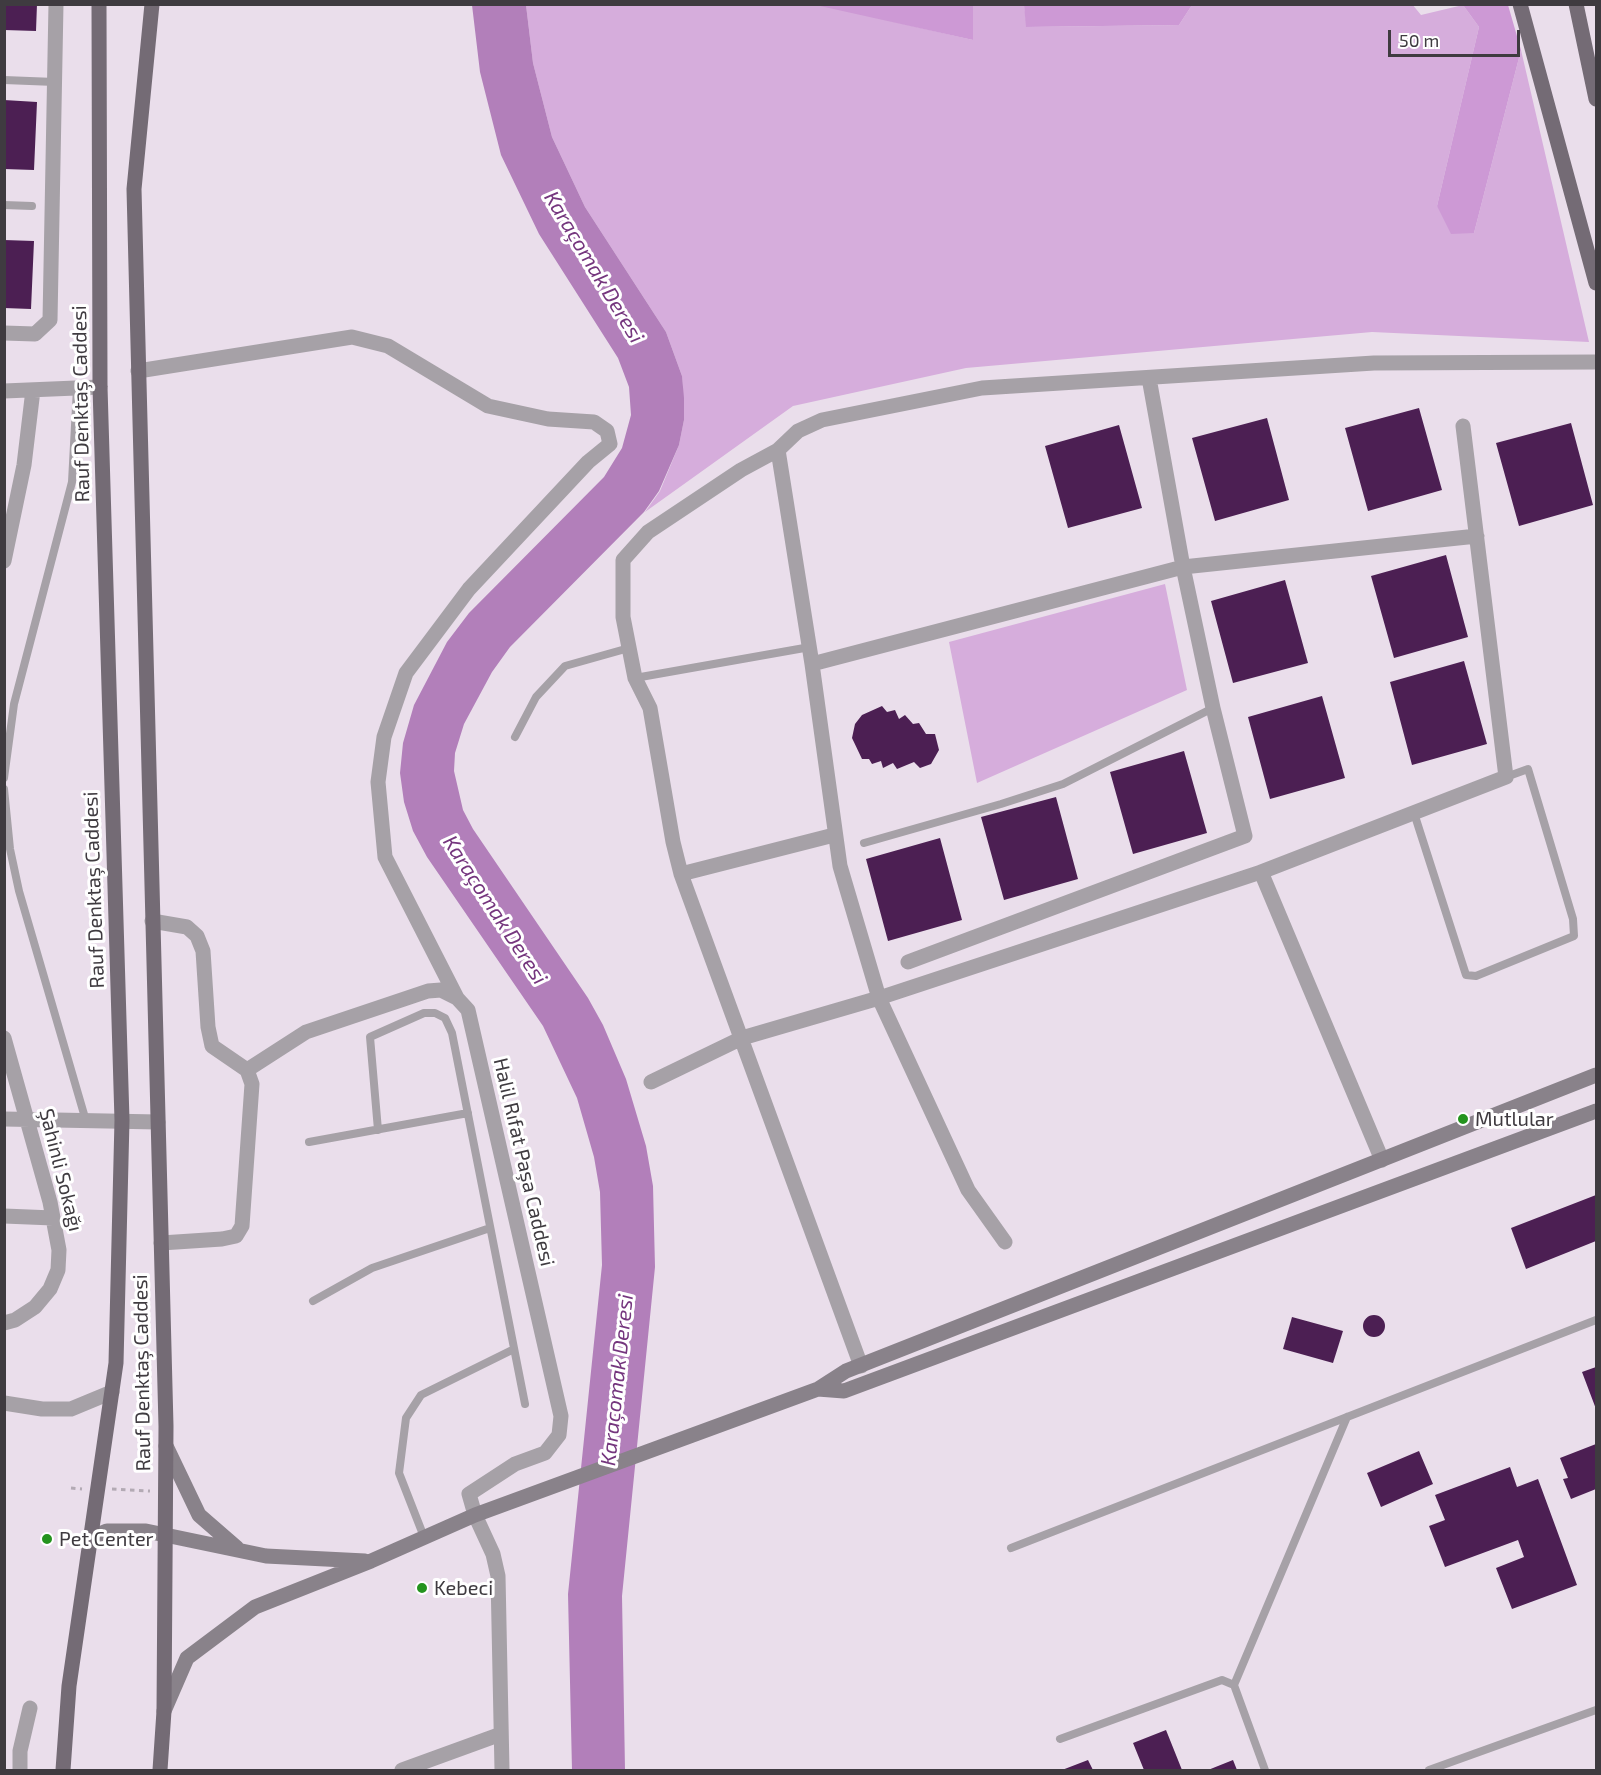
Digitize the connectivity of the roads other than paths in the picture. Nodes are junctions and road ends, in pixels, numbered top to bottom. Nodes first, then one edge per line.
1 (56, 4) edge
2 (99, 4) edge
3 (152, 4) edge
4 (1520, 4) edge
5 (1576, 4) edge
6 (4, 80) edge
7 (55, 82) junction
8 (1596, 99) edge
9 (4, 206) edge
10 (32, 207) dead end
11 (1596, 283) edge
12 (4, 333) edge
13 (1596, 362) edge
14 (138, 371) junction
15 (1149, 378) junction
16 (100, 387) junction
17 (77, 388) junction
18 (33, 390) junction
19 (4, 391) edge
20 (1463, 426) dead end
21 (778, 450) junction
22 (1477, 536) junction
23 (4, 561) edge
24 (1183, 567) junction
25 (810, 647) junction
26 (629, 648) junction
27 (812, 664) junction
28 (635, 678) junction
29 (1213, 708) junction
30 (515, 737) dead end
31 (1506, 777) junction
32 (4, 778) edge
33 (4, 789) edge
34 (1414, 813) junction
35 (834, 835) junction
36 (864, 843) dead end
37 (1261, 872) junction
38 (681, 874) junction
39 (153, 921) junction
40 (908, 962) dead end
41 (457, 998) junction
42 (879, 998) junction
43 (4, 1038) edge
44 (742, 1038) junction
45 (247, 1070) junction
46 (1596, 1075) edge
47 (651, 1082) dead end
48 (1596, 1111) edge
49 (468, 1113) junction
50 (4, 1119) edge
51 (28, 1120) junction
52 (122, 1120) junction
53 (86, 1121) junction
54 (158, 1122) junction
55 (378, 1130) junction
56 (309, 1142) dead end
57 (1382, 1160) junction
58 (4, 1216) edge
59 (53, 1218) junction
60 (490, 1227) junction
61 (1005, 1242) dead end
62 (161, 1243) junction
63 (313, 1301) dead end
64 (1596, 1320) edge
65 (4, 1323) edge
66 (514, 1349) junction
67 (861, 1366) junction
68 (818, 1389) junction
69 (112, 1392) junction
70 (5, 1404) edge
71 (525, 1404) dead end
72 (1347, 1418) junction
73 (166, 1446) junction
74 (475, 1515) junction
75 (165, 1534) junction
76 (424, 1537) junction
77 (88, 1539) junction
78 (1011, 1548) dead end
79 (239, 1550) junction
80 (371, 1562) junction
81 (1234, 1685) junction
82 (30, 1708) dead end
83 (1596, 1710) edge
84 (164, 1711) junction
85 (501, 1734) junction
86 (1060, 1739) dead end
87 (12, 1751) edge
88 (20, 1770) edge
89 (63, 1770) edge
90 (160, 1770) edge
91 (402, 1770) edge
92 (502, 1770) edge
93 (1265, 1770) edge
94 (1429, 1770) edge

1 - 7 street, Rauf Denktaş Caddesi
2 - 16 main road, Rauf Denktaş Caddesi
3 - 14 main road, Rauf Denktaş Caddesi
4 - 11 main road
5 - 8 main road
6 - 7 lane
7 - 12 street, Rauf Denktaş Caddesi
9 - 10 lane
13 - 15 street
14 - 39 main road, Rauf Denktaş Caddesi
14 - 41 street
15 - 21 street
15 - 24 street
16 - 17 street
16 - 52 main road, Rauf Denktaş Caddesi
17 - 18 street
17 - 32 lane
18 - 19 street
18 - 23 street
20 - 22 street
21 - 25 street
21 - 26 street
22 - 24 street
22 - 31 street
24 - 27 street
24 - 29 street
25 - 27 street
25 - 28 lane
26 - 28 street
26 - 30 lane
27 - 35 street
28 - 38 street
29 - 36 lane
29 - 40 street
31 - 34 street
31 - 34 lane
33 - 53 lane
34 - 37 street
35 - 38 street
35 - 42 street
37 - 42 street
37 - 57 street
38 - 44 street
39 - 45 street
39 - 54 main road, Rauf Denktaş Caddesi
41 - 45 street
41 - 74 street, Halil Rıfat Paşa Caddesi
42 - 44 street
42 - 61 street
43 - 51 street, Şahinli Sokağı
44 - 47 street
44 - 67 street
45 - 62 street
46 - 57 main road
48 - 68 main road
49 - 55 lane
49 - 55 lane
49 - 60 lane
50 - 51 street
51 - 53 street
51 - 59 street, Şahinli Sokağı
52 - 53 street
52 - 54 street
52 - 69 main road, Rauf Denktaş Caddesi
54 - 62 main road, Rauf Denktaş Caddesi
55 - 56 lane
57 - 67 main road
58 - 59 street
59 - 65 street, Şahinli Sokağı
60 - 63 lane
60 - 66 lane
62 - 73 main road, Rauf Denktaş Caddesi
64 - 72 lane
66 - 71 lane
66 - 76 lane
67 - 68 main road
68 - 74 main road
69 - 70 street
69 - 77 main road, Rauf Denktaş Caddesi
72 - 78 lane
72 - 81 lane
73 - 75 main road, Rauf Denktaş Caddesi
73 - 79 main road
74 - 76 main road
74 - 85 street
75 - 77 main road
75 - 79 main road
75 - 84 main road, Rauf Denktaş Caddesi
76 - 80 main road
77 - 89 main road, Rauf Denktaş Caddesi
79 - 80 main road
80 - 84 main road
81 - 86 lane
81 - 93 lane
82 - 87 street
83 - 94 lane
84 - 90 main road, Rauf Denktaş Caddesi
85 - 91 street
85 - 92 street
87 - 88 street

